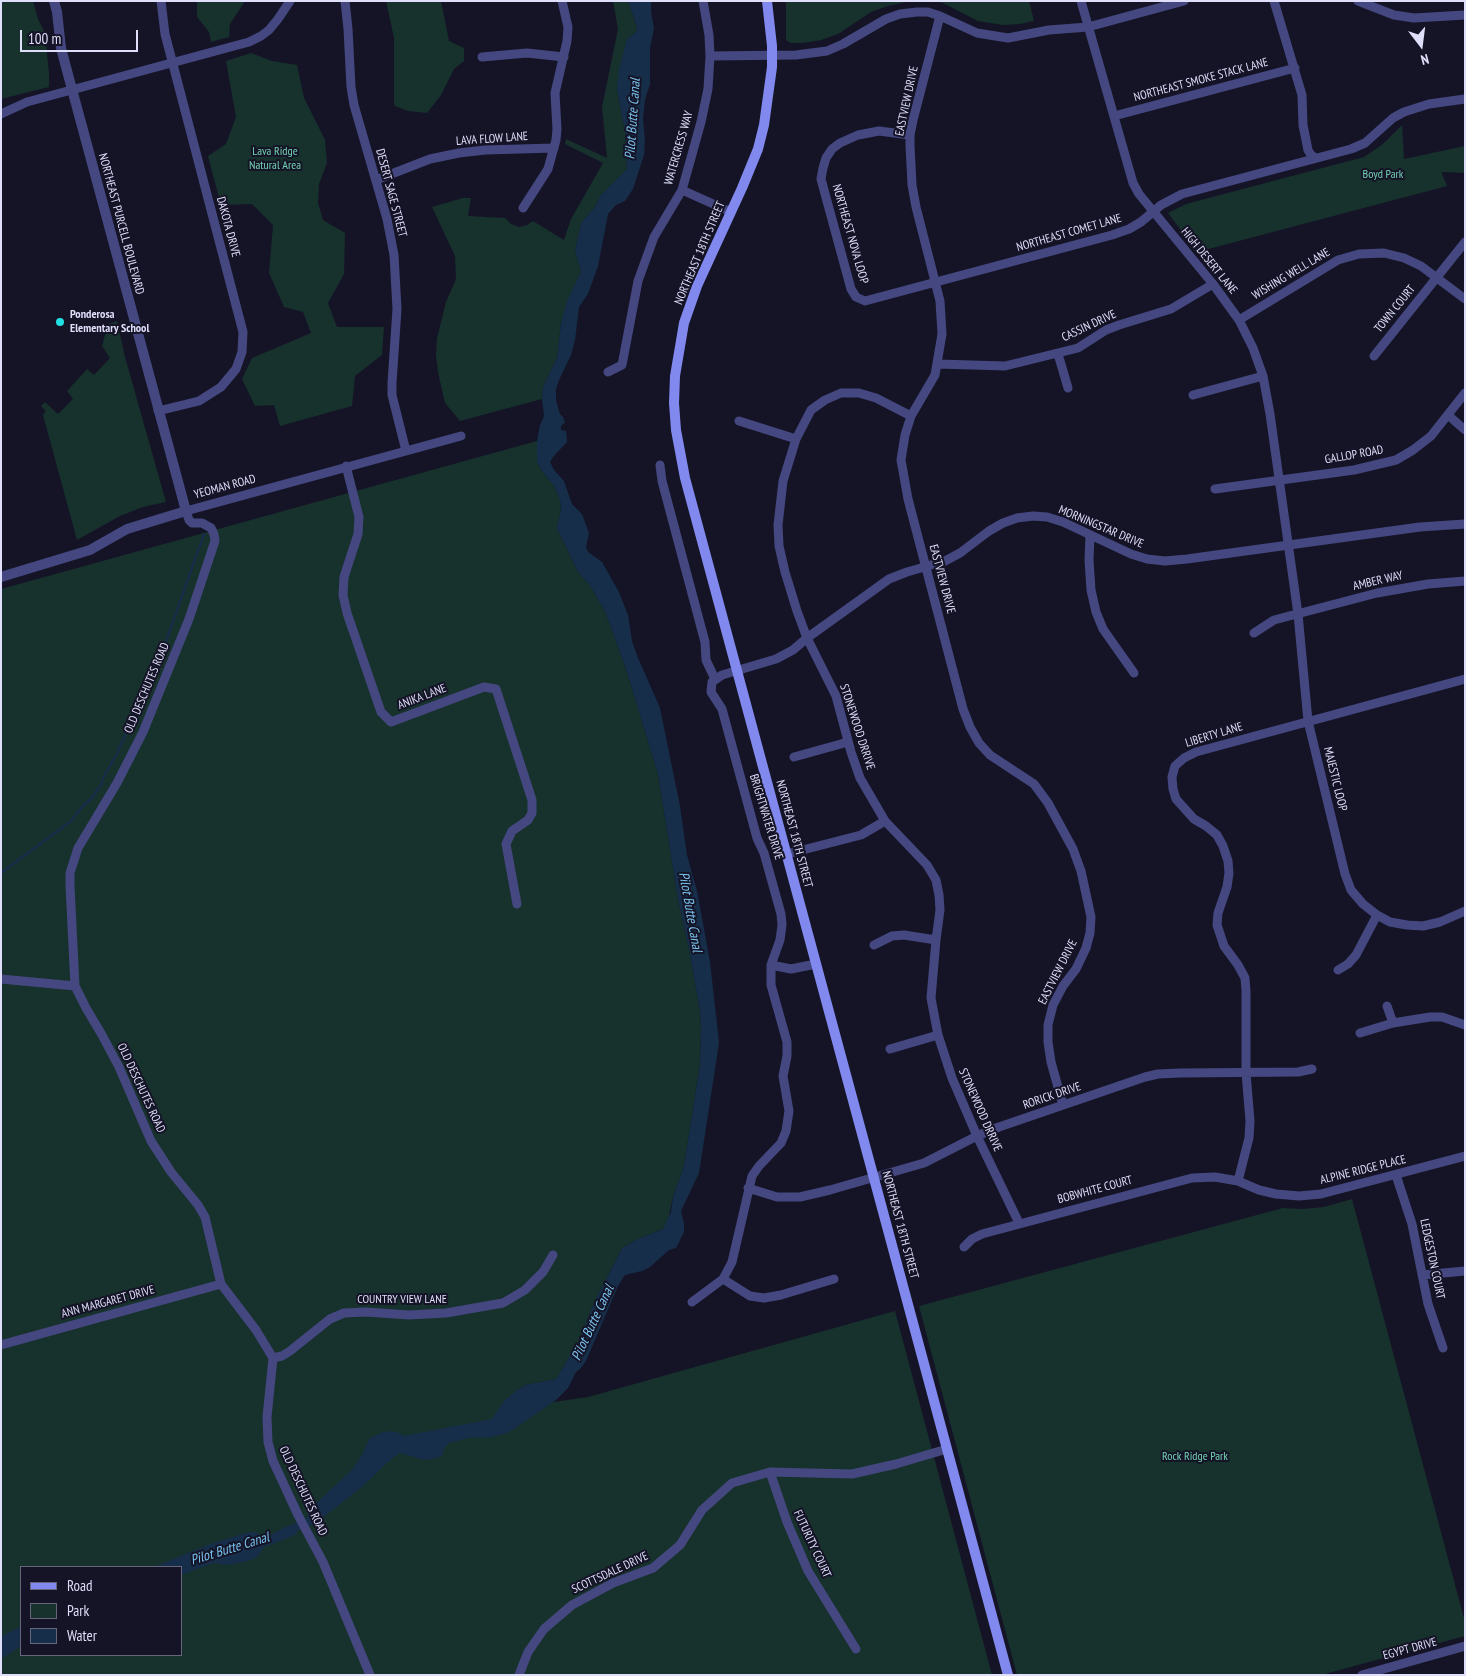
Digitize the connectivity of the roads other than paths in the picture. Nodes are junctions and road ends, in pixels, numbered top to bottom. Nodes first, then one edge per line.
1 (54, 1) edge
2 (161, 1) edge
3 (290, 1) edge
4 (345, 1) edge
5 (562, 1) edge
6 (703, 1) edge
7 (767, 1) edge
8 (1081, 1) edge
9 (1184, 1) edge
10 (1274, 1) edge
11 (1358, 1) edge
12 (1465, 15) edge
13 (940, 16) junction
14 (1088, 27) junction
15 (564, 56) junction
16 (710, 56) junction
17 (772, 56) junction
18 (482, 57) dead end
19 (172, 64) junction
20 (1295, 68) junction
21 (72, 90) junction
22 (1465, 99) edge
23 (1, 114) edge
24 (1114, 116) junction
25 (910, 135) junction
26 (554, 148) junction
27 (1316, 158) junction
28 (376, 180) junction
29 (682, 190) junction
30 (523, 208) dead end
31 (1153, 211) junction
32 (731, 212) junction
33 (1465, 242) edge
34 (1436, 278) junction
35 (936, 282) junction
36 (1213, 284) junction
37 (1465, 299) edge
38 (1239, 320) junction
39 (1058, 354) junction
40 (1374, 356) dead end
41 (938, 364) junction
42 (608, 372) dead end
43 (1263, 376) junction
44 (1068, 388) dead end
45 (1465, 393) edge
46 (1194, 395) dead end
47 (158, 411) junction
48 (911, 416) junction
49 (1448, 416) junction
50 (739, 421) dead end
51 (1465, 430) edge
52 (461, 436) dead end
53 (796, 439) junction
54 (406, 451) junction
55 (660, 465) dead end
56 (346, 466) junction
57 (1279, 480) junction
58 (1215, 488) dead end
59 (186, 511) junction
60 (1465, 524) edge
61 (1090, 535) junction
62 (1288, 545) junction
63 (926, 566) junction
64 (1, 576) edge
65 (1465, 581) edge
66 (1298, 614) junction
67 (1254, 633) dead end
68 (807, 638) junction
69 (738, 671) junction
70 (1134, 673) dead end
71 (715, 679) junction
72 (1465, 679) edge
73 (1308, 721) junction
74 (848, 742) junction
75 (794, 757) dead end
76 (886, 821) junction
77 (787, 854) junction
78 (517, 904) dead end
79 (1465, 911) edge
80 (1377, 915) junction
81 (936, 940) junction
82 (874, 945) dead end
83 (816, 964) junction
84 (771, 965) junction
85 (1338, 970) dead end
86 (1, 979) edge
87 (75, 986) junction
88 (1387, 1006) dead end
89 (1393, 1023) junction
90 (1465, 1025) edge
91 (1360, 1033) dead end
92 (938, 1035) junction
93 (890, 1049) dead end
94 (1312, 1069) dead end
95 (1246, 1073) junction
96 (1063, 1105) junction
97 (977, 1136) junction
98 (1465, 1156) edge
99 (1396, 1176) junction
100 (874, 1178) junction
101 (1238, 1181) junction
102 (748, 1188) junction
103 (1019, 1223) junction
104 (964, 1247) dead end
105 (553, 1255) dead end
106 (1465, 1271) edge
107 (1422, 1275) junction
108 (723, 1279) junction
109 (834, 1279) dead end
110 (221, 1284) junction
111 (692, 1302) dead end
112 (1, 1345) edge
113 (1443, 1348) dead end
114 (273, 1358) junction
115 (947, 1449) junction
116 (770, 1472) junction
117 (1465, 1646) edge
118 (856, 1649) dead end
119 (370, 1675) edge
120 (519, 1675) edge
121 (1008, 1675) edge
122 (1362, 1675) edge

1 - 21 street, NORTHEAST PURCELL BOULEVARD
2 - 19 street, DAKOTA DRIVE
3 - 19 street
4 - 28 street, DESERT SAGE STREET
5 - 15 street
6 - 16 street, WATERCRESS WAY
7 - 17 main road, NORTHEAST 18TH STREET
8 - 14 street, HIGH DESERT LANE
9 - 14 street
10 - 20 street
11 - 12 street
13 - 14 street
13 - 17 street
13 - 25 street, EASTVIEW DRIVE
14 - 24 street, HIGH DESERT LANE
15 - 18 street
15 - 26 street
16 - 17 street
16 - 29 street, WATERCRESS WAY
17 - 32 main road, NORTHEAST 18TH STREET
19 - 21 street
19 - 47 street, DAKOTA DRIVE
20 - 24 street, NORTHEAST SMOKE STACK LANE
20 - 27 street
21 - 23 street
21 - 47 street, NORTHEAST PURCELL BOULEVARD
22 - 27 street, NORTHEAST COMET LANE
24 - 31 street, HIGH DESERT LANE
25 - 35 street, EASTVIEW DRIVE
25 - 35 street, NORTHEAST NOVA LOOP
26 - 28 street, LAVA FLOW LANE
26 - 30 street
27 - 31 street, NORTHEAST COMET LANE
28 - 54 street, DESERT SAGE STREET
29 - 32 street
29 - 42 street, WATERCRESS WAY
31 - 35 street, NORTHEAST COMET LANE
31 - 36 street, HIGH DESERT LANE
32 - 69 main road, NORTHEAST 18TH STREET
33 - 34 street, TOWN COURT
34 - 37 street, WISHING WELL LANE
34 - 38 street, WISHING WELL LANE
34 - 40 street, TOWN COURT
35 - 41 street, EASTVIEW DRIVE
36 - 38 street, HIGH DESERT LANE
36 - 39 street, CASSIN DRIVE
38 - 43 street, HIGH DESERT LANE
39 - 41 street, CASSIN DRIVE
39 - 44 street
41 - 48 street, EASTVIEW DRIVE
43 - 46 street
43 - 57 street, HIGH DESERT LANE
45 - 49 street, GALLOP ROAD
47 - 59 street, NORTHEAST PURCELL BOULEVARD
48 - 53 street, STONEWOOD DRRIVE
48 - 63 street, EASTVIEW DRIVE
49 - 51 street
49 - 57 street, GALLOP ROAD
50 - 53 street
52 - 54 street, YEOMAN ROAD
53 - 68 street, STONEWOOD DRRIVE
54 - 56 street, YEOMAN ROAD
55 - 71 street, BRIGHTWATER DRIVE
56 - 59 street, YEOMAN ROAD
56 - 78 street, ANIKA LANE
57 - 58 street, GALLOP ROAD
57 - 62 street, HIGH DESERT LANE
59 - 64 street, YEOMAN ROAD
59 - 87 street, OLD DESCHUTES ROAD
60 - 62 street, MORNINGSTAR DRIVE
61 - 62 street, MORNINGSTAR DRIVE
61 - 63 street, MORNINGSTAR DRIVE
61 - 70 street
62 - 66 street, MAJESTIC LOOP
63 - 68 street, MORNINGSTAR DRIVE
63 - 96 street, EASTVIEW DRIVE
65 - 66 street, AMBER WAY
66 - 67 street, AMBER WAY
66 - 73 street, MAJESTIC LOOP
68 - 69 street, MORNINGSTAR DRIVE
68 - 74 street, STONEWOOD DRRIVE
69 - 71 street
69 - 77 main road, NORTHEAST 18TH STREET
71 - 84 street, BRIGHTWATER DRIVE
72 - 73 street, LIBERTY LANE
73 - 80 street, MAJESTIC LOOP
73 - 95 street, LIBERTY LANE
74 - 75 street
74 - 76 street, STONEWOOD DRRIVE
76 - 77 street
76 - 81 street, STONEWOOD DRRIVE
77 - 83 main road, NORTHEAST 18TH STREET
79 - 80 street, MAJESTIC LOOP
80 - 85 street
81 - 82 street
81 - 92 street, STONEWOOD DRRIVE
83 - 84 street
83 - 100 main road, NORTHEAST 18TH STREET
84 - 102 street, BRIGHTWATER DRIVE
86 - 87 street
87 - 110 street, OLD DESCHUTES ROAD
88 - 89 street
89 - 90 street
89 - 91 street
92 - 93 street
92 - 97 street, STONEWOOD DRRIVE
94 - 95 street, RORICK DRIVE
95 - 96 street, RORICK DRIVE
95 - 101 street, LIBERTY LANE
96 - 97 street, RORICK DRIVE
97 - 100 street, RORICK DRIVE
97 - 103 street, STONEWOOD DRRIVE
98 - 99 street, ALPINE RIDGE PLACE
99 - 101 street, ALPINE RIDGE PLACE
99 - 107 street, LEDGESTON COURT
100 - 102 street, RORICK DRIVE
100 - 115 main road, NORTHEAST 18TH STREET
101 - 103 street, BOBWHITE COURT
102 - 108 street, BRIGHTWATER DRIVE
103 - 104 street, BOBWHITE COURT
105 - 114 street, COUNTRY VIEW LANE
106 - 107 street
107 - 113 street, LEDGESTON COURT
108 - 109 street
108 - 111 street, BRIGHTWATER DRIVE
110 - 112 street, ANN MARGARET DRIVE
110 - 114 street, OLD DESCHUTES ROAD
114 - 119 street, OLD DESCHUTES ROAD
115 - 116 street, SCOTTSDALE DRIVE
115 - 121 main road, NORTHEAST 18TH STREET
116 - 118 street, FUTURITY COURT
116 - 120 street, SCOTTSDALE DRIVE
117 - 122 street, EGYPT DRIVE

